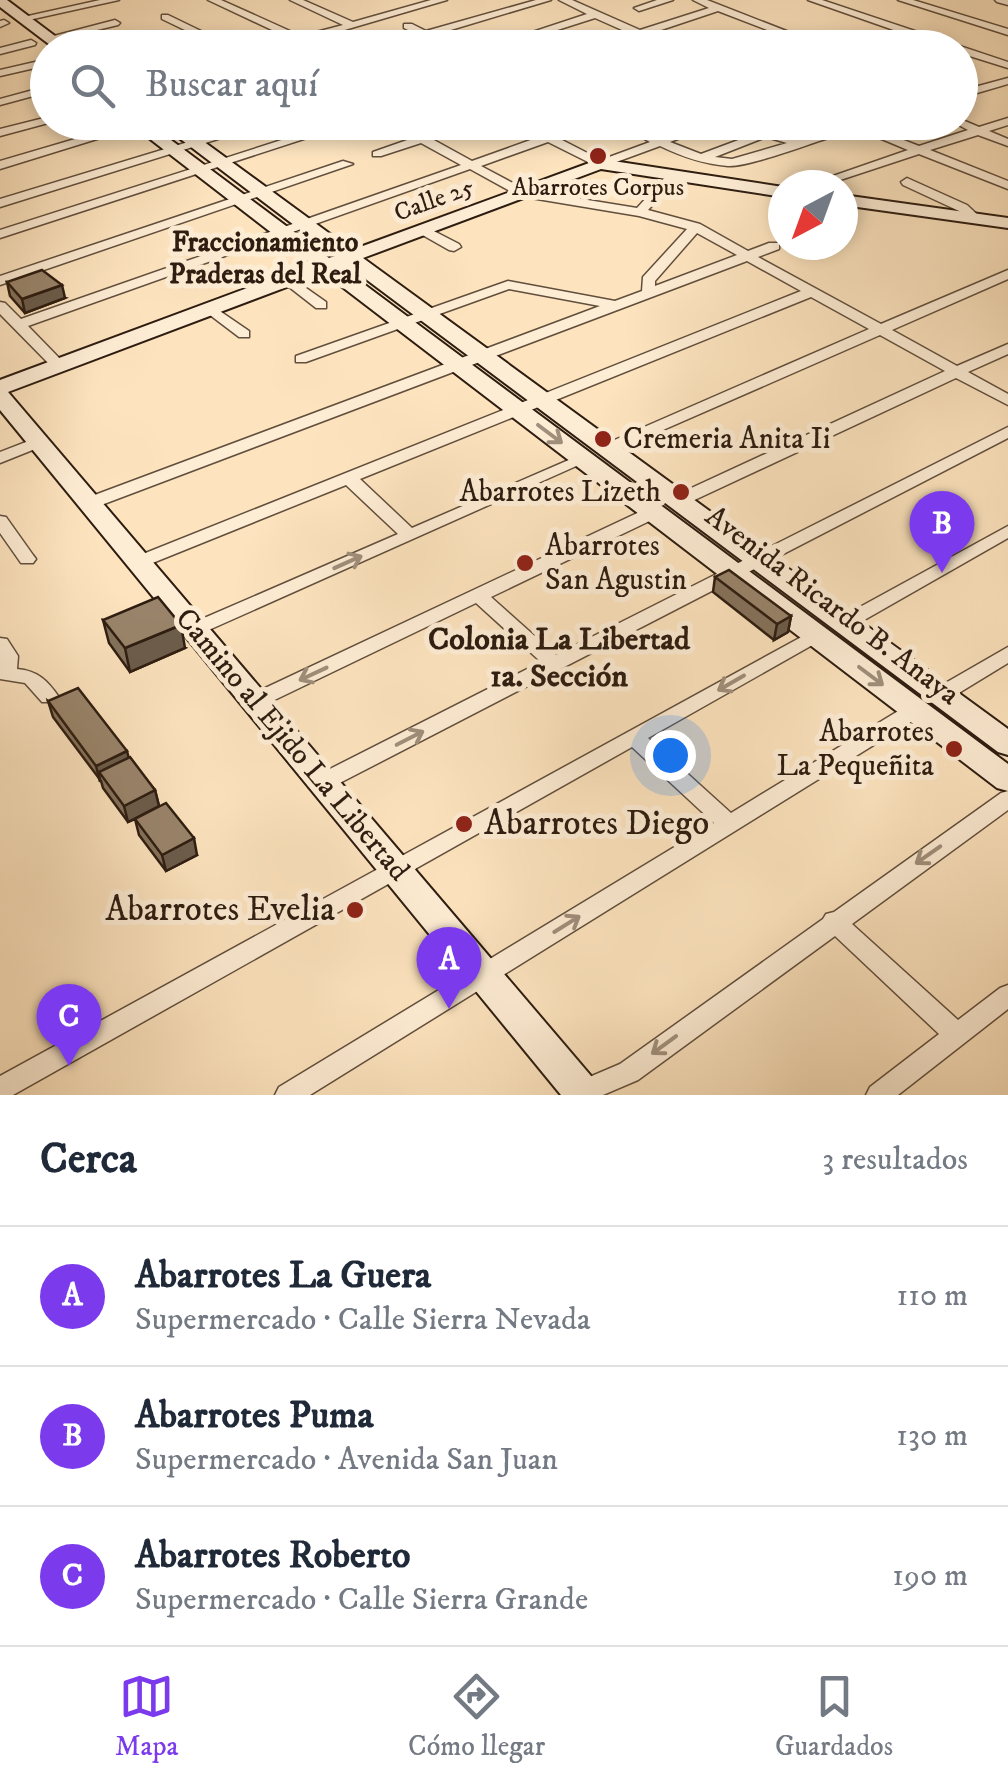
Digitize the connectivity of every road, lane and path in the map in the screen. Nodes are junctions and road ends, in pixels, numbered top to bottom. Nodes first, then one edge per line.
1 (0, 0) edge
2 (114, 0) edge
3 (213, 0) edge
4 (295, 0) edge
5 (442, 0) edge
6 (546, 0) edge
7 (564, 0) edge
8 (668, 0) edge
9 (698, 0) edge
10 (814, 0) edge
11 (903, 0) edge
12 (1000, 0) edge
13 (1008, 2) edge
14 (639, 8) dead end
15 (718, 8) junction
16 (598, 14) junction
17 (24, 18) junction
18 (165, 18) dead end
19 (116, 22) dead end
20 (2, 23) edge
21 (352, 25) junction
22 (408, 26) dead end
23 (40, 30) edge
24 (94, 30) edge
25 (191, 30) edge
26 (280, 30) edge
27 (333, 30) edge
28 (416, 30) edge
29 (438, 30) edge
30 (547, 30) edge
31 (631, 30) edge
32 (651, 30) edge
33 (777, 30) edge
34 (906, 30) edge
35 (1008, 32) edge
36 (30, 42) edge
37 (30, 43) edge
38 (994, 49) dead end
39 (0, 51) edge
40 (980, 54) joint
41 (30, 64) edge
42 (1008, 65) edge
43 (0, 73) edge
44 (1008, 81) edge
45 (978, 90) edge
46 (30, 94) edge
47 (0, 102) edge
48 (1008, 121) edge
49 (30, 125) edge
50 (978, 130) joint
51 (0, 133) edge
52 (84, 140) edge
53 (162, 140) edge
54 (190, 140) edge
55 (208, 140) edge
56 (296, 140) edge
57 (418, 140) edge
58 (423, 140) edge
59 (542, 140) edge
60 (552, 140) edge
61 (657, 140) edge
62 (666, 140) edge
63 (747, 140) edge
64 (788, 140) edge
65 (812, 140) edge
66 (894, 140) edge
67 (949, 140) edge
68 (661, 142) junction
69 (1008, 143) edge
70 (195, 144) junction
71 (801, 144) junction
72 (174, 150) junction
73 (920, 150) junction
74 (377, 154) dead end
75 (699, 159) junction
76 (222, 164) junction
77 (347, 164) dead end
78 (600, 164) junction
79 (0, 165) edge
80 (470, 165) junction
81 (200, 170) junction
82 (858, 170) edge
83 (672, 177) junction
84 (907, 182) dead end
85 (1008, 185) edge
86 (768, 190) edge
87 (260, 192) junction
88 (523, 193) junction
89 (934, 194) junction
90 (238, 199) junction
91 (858, 202) edge
92 (0, 203) edge
93 (900, 208) junction
94 (640, 212) junction
95 (975, 218) junction
96 (304, 224) junction
97 (1008, 224) edge
98 (696, 227) junction
99 (424, 230) junction
100 (282, 232) junction
101 (0, 234) edge
102 (454, 248) dead end
103 (768, 248) edge
104 (750, 255) junction
105 (350, 258) junction
106 (327, 266) junction
107 (1008, 274) edge
108 (289, 280) junction
109 (0, 281) edge
110 (813, 291) junction
111 (649, 292) junction
112 (321, 304) dead end
113 (616, 305) junction
114 (0, 306) edge
115 (211, 309) junction
116 (424, 312) junction
117 (400, 321) junction
118 (18, 325) junction
119 (882, 329) junction
120 (244, 334) dead end
121 (1008, 348) edge
122 (483, 356) junction
123 (300, 360) dead end
124 (459, 365) junction
125 (59, 366) junction
126 (957, 372) junction
127 (0, 387) edge
128 (0, 396) edge
129 (544, 400) junction
130 (1008, 400) edge
131 (518, 410) junction
132 (1008, 432) edge
133 (38, 442) junction
134 (609, 448) junction
135 (0, 458) edge
136 (584, 459) junction
137 (349, 478) junction
138 (680, 500) junction
139 (90, 503) junction
140 (654, 512) junction
141 (0, 521) edge
142 (1008, 532) edge
143 (410, 535) junction
144 (27, 559) dead end
145 (760, 560) junction
146 (139, 562) junction
147 (734, 573) junction
148 (478, 595) junction
149 (846, 623) junction
150 (195, 629) junction
151 (816, 635) junction
152 (0, 644) edge
153 (1008, 654) edge
154 (555, 664) junction
155 (3, 678) edge
156 (942, 694) junction
157 (48, 697) edge
158 (255, 701) junction
159 (915, 710) junction
160 (636, 738) junction
161 (1008, 744) edge
162 (1008, 780) edge
163 (323, 782) junction
164 (1008, 800) edge
165 (728, 823) junction
166 (396, 869) junction
167 (834, 921) junction
168 (485, 976) junction
169 (1008, 995) edge
170 (955, 1033) junction
171 (0, 1089) edge
172 (589, 1094) edge
173 (288, 1095) edge
174 (879, 1095) edge

1 - 17 street
2 - 17 street
3 - 26 street
4 - 21 street
5 - 21 street
6 - 29 street
7 - 16 street
8 - 14 street
9 - 15 street
10 - 34 street
11 - 35 street
12 - 13 street
15 - 32 street
15 - 33 street
16 - 30 street
16 - 31 street
17 - 23 street
18 - 25 street
19 - 24 street
20 - 36 street
21 - 27 street
22 - 28 street
37 - 39 street
38 - 40 street
40 - 42 street
41 - 43 street
44 - 45 street
46 - 47 street
48 - 50 street
49 - 51 street
50 - 69 street
52 - 79 street
53 - 72 street, Avenida Ricardo B. Anaya
54 - 70 street, Avenida Ricardo B. Anaya
55 - 70 street
56 - 76 street
57 - 74 street
58 - 80 street
59 - 80 street
60 - 78 street
61 - 68 street
62 - 68 street, Calle 25
63 - 75 street
64 - 71 street
65 - 71 street
66 - 73 street
67 - 73 street
68 - 75 street
68 - 78 street, Calle 25
70 - 72 street
70 - 76 street, Avenida Ricardo B. Anaya
71 - 75 street
72 - 81 street, Avenida Ricardo B. Anaya
72 - 92 street
73 - 82 street
73 - 85 street
76 - 81 street
76 - 87 street, Avenida Ricardo B. Anaya
77 - 87 street
78 - 83 street
78 - 88 street, Calle 25
80 - 88 street
80 - 96 street
81 - 90 street, Avenida Ricardo B. Anaya
81 - 101 street
83 - 86 street
83 - 94 street
84 - 89 street
87 - 90 street
87 - 96 street, Avenida Ricardo B. Anaya
88 - 94 street
88 - 99 street, Calle 25
89 - 93 street
89 - 95 street
90 - 100 street, Avenida Ricardo B. Anaya
90 - 109 street
91 - 93 street
93 - 95 street
94 - 98 street
95 - 97 street
96 - 100 street
96 - 105 street, Avenida Ricardo B. Anaya
98 - 104 street
98 - 111 street
99 - 102 street
99 - 105 street, Calle 25
100 - 106 street, Avenida Ricardo B. Anaya
100 - 118 street
103 - 104 street
104 - 110 street
104 - 111 street
105 - 106 street, Calle 25
105 - 116 street, Avenida Ricardo B. Anaya
106 - 108 street, Calle 25
106 - 117 street, Avenida Ricardo B. Anaya
107 - 119 street
108 - 112 street
108 - 115 street, Calle 25
110 - 119 street
110 - 129 street
111 - 113 street
113 - 116 street
113 - 122 street
114 - 118 street
115 - 120 street
115 - 125 street, Calle 25
116 - 117 street
116 - 122 street, Avenida Ricardo B. Anaya
117 - 123 street
117 - 124 street, Avenida Ricardo B. Anaya
118 - 125 street
119 - 126 street
119 - 134 street
121 - 126 street
122 - 124 street
122 - 129 street, Avenida Ricardo B. Anaya
124 - 131 street, Avenida Ricardo B. Anaya
124 - 139 street
125 - 127 street, Calle 25
126 - 130 street
126 - 138 street
128 - 133 street, Camino al Ejido La Libertad
129 - 131 street
129 - 134 street, Avenida Ricardo B. Anaya
131 -> 136 street, Avenida Ricardo B. Anaya
131 - 137 street
132 - 145 street
133 - 135 street
133 - 139 street, Camino al Ejido La Libertad
134 - 138 street, Avenida Ricardo B. Anaya
136 - 140 street, Avenida Ricardo B. Anaya
136 - 143 street
137 - 143 street
137 - 146 street
138 - 145 street, Avenida Ricardo B. Anaya
139 - 146 street, Camino al Ejido La Libertad
140 - 147 street, Avenida Ricardo B. Anaya
140 - 148 street
141 - 144 street
142 - 149 street
150 -> 143 street
145 - 147 street
145 - 149 street, Avenida Ricardo B. Anaya
146 - 150 street, Camino al Ejido La Libertad
147 - 151 street, Avenida Ricardo B. Anaya
147 - 154 street
148 - 154 street
148 -> 158 street
149 - 156 street, Avenida Ricardo B. Anaya
150 - 158 street, Camino al Ejido La Libertad
151 -> 159 street, Avenida Ricardo B. Anaya
151 -> 160 street
152 - 155 street
153 - 156 street
163 -> 154 street
155 - 157 street
156 - 161 street, Avenida Ricardo B. Anaya
158 - 163 street, Camino al Ejido La Libertad
159 - 162 street, Avenida Ricardo B. Anaya
159 - 165 street
160 - 165 street
160 - 166 street
163 - 166 street, Camino al Ejido La Libertad
164 -> 167 street
168 -> 165 street
166 - 168 street, Camino al Ejido La Libertad
166 - 171 street
167 - 170 street
167 -> 172 street
168 - 172 street, Camino al Ejido La Libertad
168 - 173 street
169 - 170 street
170 - 174 street

